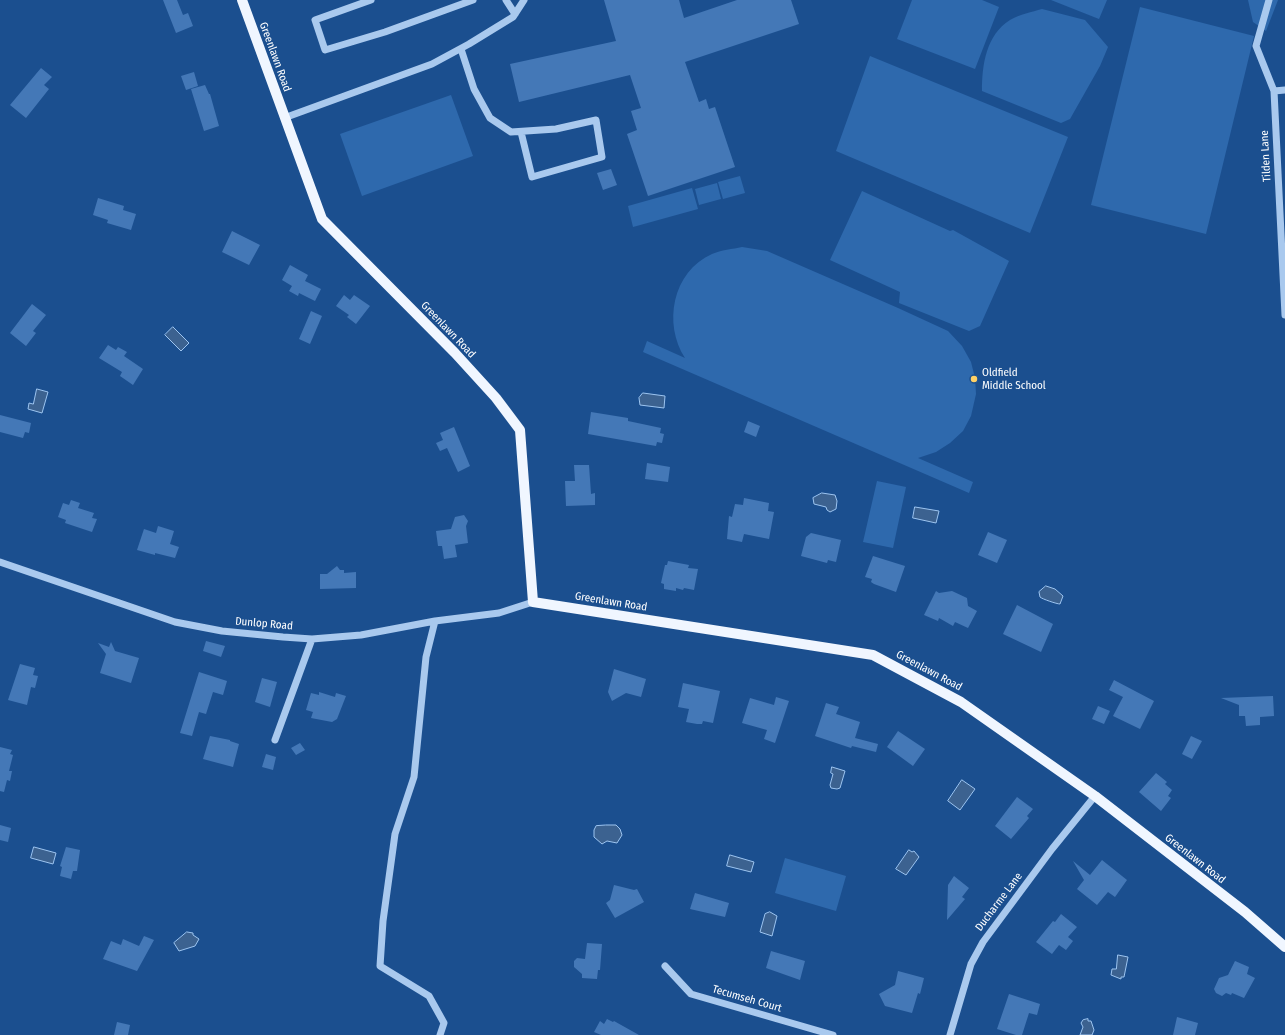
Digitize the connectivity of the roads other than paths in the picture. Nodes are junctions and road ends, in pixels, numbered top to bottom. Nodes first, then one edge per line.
1 (242, 0) edge
2 (371, 0) edge
3 (473, 0) edge
4 (506, 0) edge
5 (524, 0) edge
6 (1270, 0) edge
7 (515, 14) junction
8 (461, 48) junction
9 (1285, 90) edge
10 (1274, 91) junction
11 (284, 118) junction
12 (521, 132) junction
13 (1285, 315) edge
14 (1, 564) edge
15 (533, 602) junction
16 (435, 621) junction
17 (312, 639) junction
18 (275, 740) dead end
19 (1095, 796) junction
20 (1285, 947) edge
21 (665, 966) dead end
22 (440, 1035) edge
23 (833, 1035) edge
24 (950, 1035) edge

1 - 11 main road, Greenlawn Road
2 - 3 street
4 - 7 street
5 - 7 street
6 - 10 street, Tilden Lane
7 - 8 street
8 - 11 street
8 - 12 street
9 - 10 street
10 - 13 street, Tilden Lane
11 - 15 main road, Greenlawn Road
12 - 12 street
14 - 17 street, Dunlop Road
15 - 16 street, Dunlop Road
15 - 19 main road, Greenlawn Road
16 - 17 street, Dunlop Road
16 - 22 street
17 - 18 street
19 - 20 main road, Greenlawn Road
19 - 24 street, Ducharme Lane
21 - 23 street, Tecumseh Court

